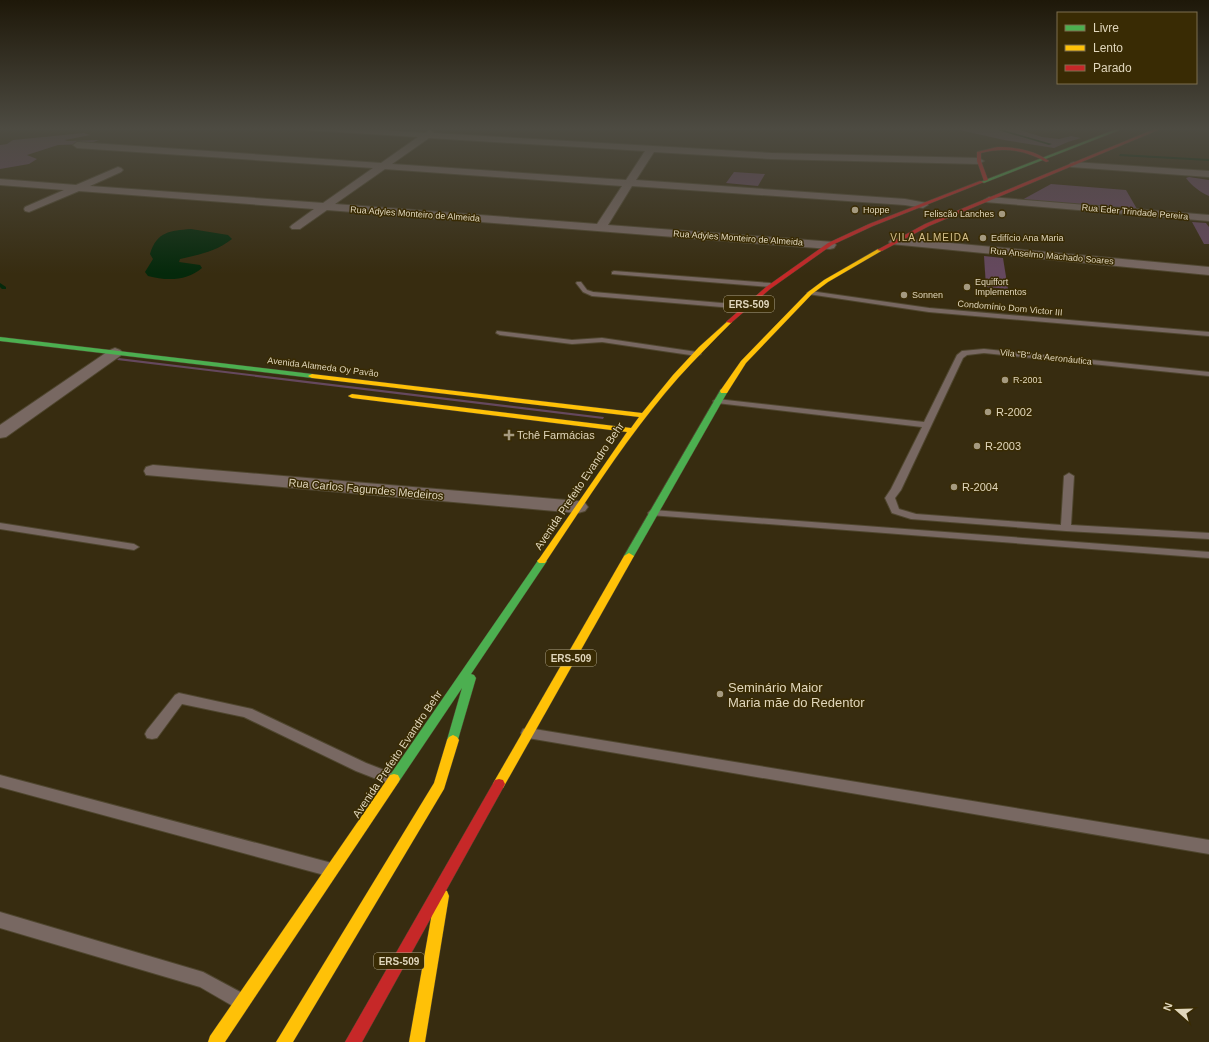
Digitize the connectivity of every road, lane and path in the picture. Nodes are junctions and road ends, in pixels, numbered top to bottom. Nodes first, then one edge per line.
1 (103, 177) edge
2 (368, 177) edge
3 (522, 177) edge
4 (634, 177) edge
5 (985, 177) edge
6 (995, 177) edge
7 (1013, 177) edge
8 (1046, 177) edge
9 (986, 180) junction
10 (0, 182) edge
11 (629, 184) junction
12 (77, 188) junction
13 (989, 200) junction
14 (923, 205) junction
15 (324, 207) junction
16 (29, 209) dead end
17 (1209, 218) edge
18 (926, 225) junction
19 (296, 227) dead end
20 (600, 228) junction
21 (895, 242) junction
22 (830, 245) junction
23 (1209, 271) edge
24 (614, 273) dead end
25 (579, 283) dead end
26 (770, 286) junction
27 (810, 292) junction
28 (745, 308) junction
29 (500, 333) dead end
30 (1209, 334) edge
31 (0, 339) edge
32 (697, 354) junction
33 (109, 361) junction
34 (81, 362) dead end
35 (1209, 374) edge
36 (342, 395) dead end
37 (717, 401) junction
38 (643, 414) junction
39 (926, 425) junction
40 (631, 430) junction
41 (0, 433) edge
42 (153, 471) dead end
43 (1069, 476) dead end
44 (578, 507) junction
45 (653, 513) junction
46 (0, 526) edge
47 (1066, 528) junction
48 (1209, 536) edge
49 (134, 547) dead end
50 (1209, 555) edge
51 (475, 661) junction
52 (528, 733) junction
53 (152, 734) dead end
54 (394, 780) junction
55 (0, 781) edge
56 (1209, 847) edge
57 (333, 870) junction
58 (445, 881) junction
59 (0, 920) edge
60 (243, 1002) junction
61 (216, 1042) edge
62 (284, 1042) edge
63 (353, 1042) edge
64 (417, 1042) edge

1 - 12 street
2 - 15 street
3 - 11 street
4 - 11 street
5 - 9 main road
6 - 9 main road, Avenida Prefeito Evandro Behr / ERS-509
7 - 18 main road, ERS-509
8 - 13 main road, ERS-509
9 - 14 main road, Avenida Prefeito Evandro Behr / ERS-509
10 - 12 street, Rua Adyles Monteiro de Almeida
11 - 14 street
11 - 20 street
12 - 15 street, Rua Adyles Monteiro de Almeida
12 - 16 street
13 - 17 street, Rua Eder Trindade Pereira
13 - 18 main road, ERS-509
14 - 22 main road, Avenida Prefeito Evandro Behr / ERS-509
15 - 19 street
15 - 20 street, Rua Adyles Monteiro de Almeida
18 - 21 main road, ERS-509
20 - 22 street, Rua Adyles Monteiro de Almeida
21 - 23 street, Rua Anselmo Machado Soares
21 - 27 main road, ERS-509
22 - 26 main road, Avenida Prefeito Evandro Behr / ERS-509
24 - 26 lane
25 - 28 lane
26 - 28 main road, Avenida Prefeito Evandro Behr / ERS-509
27 - 30 lane, Condomínio Dom Victor III
27 - 37 main road, ERS-509
28 - 32 main road, Avenida Prefeito Evandro Behr / ERS-509
29 - 32 lane
31 - 33 main road, Avenida Alameda Oy Pavão
32 - 38 main road, Avenida Prefeito Evandro Behr / ERS-509
33 - 34 main road, Avenida Alameda Oy Pavão
33 - 38 main road, Avenida Alameda Oy Pavão
33 - 41 street
35 - 39 lane, Vila "B" da Aeronáutica
36 - 40 main road
37 - 39 lane
37 - 45 main road, ERS-509
38 - 40 main road, Avenida Prefeito Evandro Behr / ERS-509
39 - 47 lane, Vila "B" da Aeronáutica
40 - 44 main road, Avenida Prefeito Evandro Behr / ERS-509
42 - 44 street, Rua Carlos Fagundes Medeiros
43 - 47 lane
44 - 51 main road, Avenida Prefeito Evandro Behr / ERS-509
45 - 50 lane
45 - 52 main road, ERS-509
46 - 49 lane
47 - 48 lane, Vila "B" da Aeronáutica
51 - 54 main road, Avenida Prefeito Evandro Behr / ERS-509
51 - 62 main road
52 - 56 lane
52 - 58 main road, ERS-509
53 - 54 lane
54 - 57 main road, Avenida Prefeito Evandro Behr / ERS-509
55 - 57 lane
57 - 60 main road, Avenida Prefeito Evandro Behr / ERS-509
58 - 63 main road, ERS-509
58 - 64 main road
59 - 60 lane
60 - 61 main road, Avenida Prefeito Evandro Behr / ERS-509

